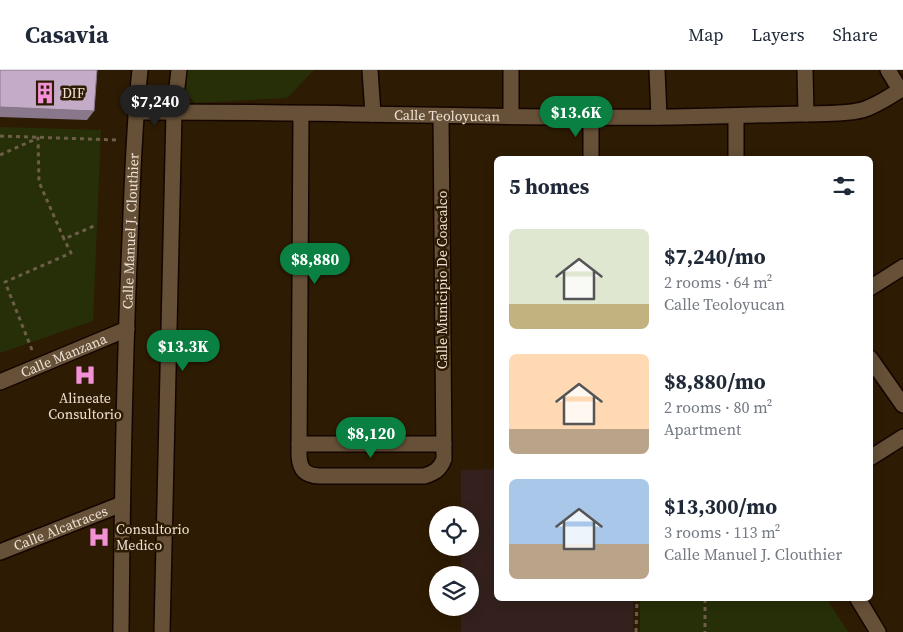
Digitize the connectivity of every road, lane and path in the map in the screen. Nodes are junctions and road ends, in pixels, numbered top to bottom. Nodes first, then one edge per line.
1 (140, 70) edge
2 (179, 70) edge
3 (370, 70) edge
4 (511, 70) edge
5 (657, 70) edge
6 (805, 70) edge
7 (888, 70) edge
8 (901, 89) edge
9 (135, 112) junction
10 (174, 112) junction
11 (301, 114) junction
12 (373, 114) junction
13 (806, 114) junction
14 (511, 115) junction
15 (441, 116) junction
16 (736, 116) junction
17 (659, 117) junction
18 (591, 118) junction
19 (0, 136) edge
20 (38, 138) junction
21 (134, 140) junction
22 (0, 155) edge
23 (591, 156) edge
24 (736, 156) edge
25 (94, 226) dead end
26 (64, 238) junction
27 (903, 267) edge
28 (873, 286) edge
29 (126, 330) junction
30 (873, 362) edge
31 (38, 366) junction
32 (0, 382) edge
33 (903, 405) edge
34 (903, 437) edge
35 (299, 444) junction
36 (444, 444) junction
37 (873, 456) edge
38 (122, 504) junction
39 (0, 552) edge
40 (637, 601) edge
41 (705, 601) edge
42 (859, 601) edge
43 (122, 632) edge
44 (162, 632) edge
45 (636, 632) edge
46 (705, 632) edge
47 (878, 632) edge

1 - 9 street, Calle Manuel J. Clouthier
2 - 10 street
3 - 12 street
4 - 14 street
5 - 17 street
6 - 13 street
7 - 8 street
8 - 13 street, Calle Teoloyucan
9 - 10 street, Calle Teoloyucan
9 - 21 street, Calle Manuel J. Clouthier
10 - 11 street, Calle Teoloyucan
10 - 44 street
11 - 12 street, Calle Teoloyucan
11 - 35 street, Calle Municipio De Coacalco
12 - 15 street, Calle Teoloyucan
13 - 16 street, Calle Teoloyucan
14 - 15 street, Calle Teoloyucan
14 - 18 street, Calle Teoloyucan
15 - 36 street, Calle Municipio De Coacalco
16 - 17 street, Calle Teoloyucan
16 - 24 street
17 - 18 street, Calle Teoloyucan
18 - 23 street
19 - 20 path
20 - 21 path
20 - 22 path
20 - 26 path
21 - 29 street, Calle Manuel J. Clouthier
25 - 26 path
26 - 31 path
27 - 28 street
29 - 31 street, Calle Manzana
29 - 38 street, Calle Manuel J. Clouthier
30 - 33 street
31 - 32 street, Calle Manzana
34 - 37 street
35 - 36 street
35 - 36 street, Calle Municipio De Coacalco
38 - 39 street, Calle Alcatraces
38 - 43 street, Calle Manuel J. Clouthier
40 - 45 path
41 - 46 path
42 - 47 street

